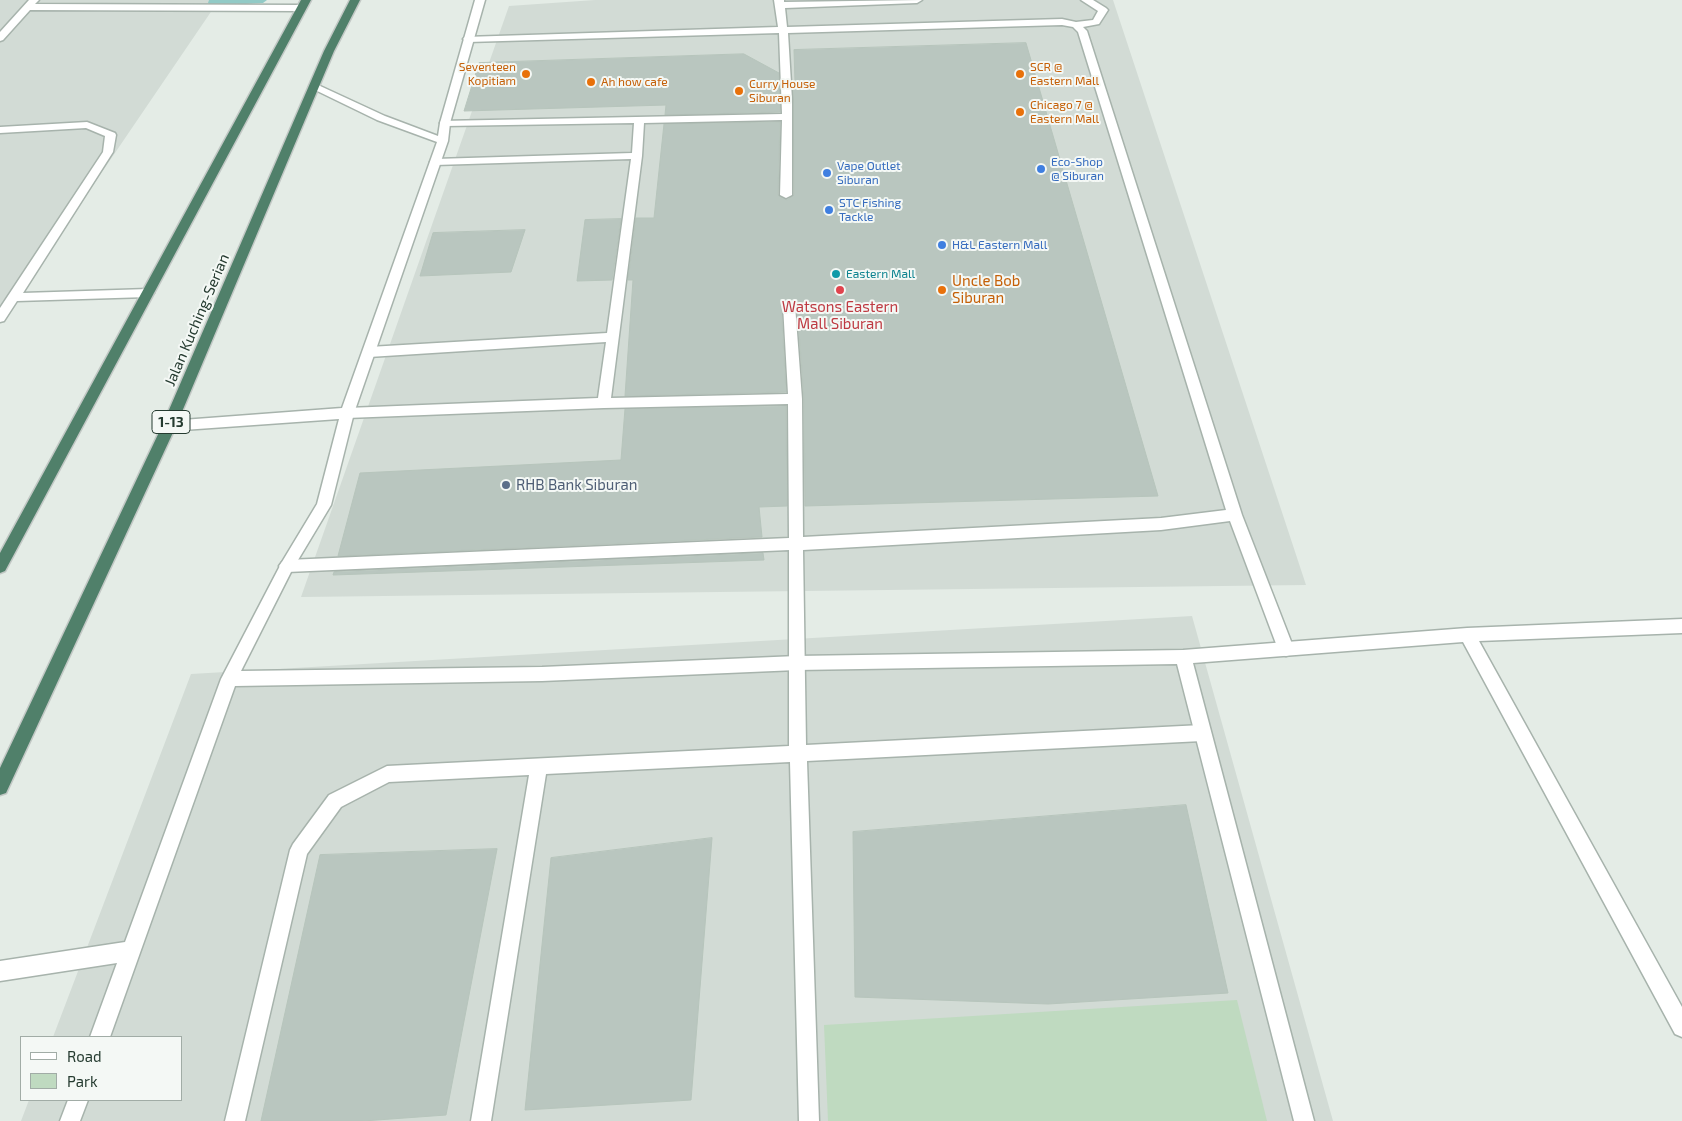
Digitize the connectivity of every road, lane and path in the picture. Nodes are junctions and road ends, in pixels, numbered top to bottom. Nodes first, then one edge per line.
1 (355, 0) edge
2 (480, 0) edge
3 (917, 0) edge
4 (1086, 0) edge
5 (780, 3) edge
6 (31, 4) edge
7 (304, 4) edge
8 (1076, 24) junction
9 (4, 30) edge
10 (784, 31) junction
11 (0, 38) edge
12 (468, 39) junction
13 (314, 87) junction
14 (787, 117) junction
15 (639, 120) junction
16 (445, 123) junction
17 (0, 130) edge
18 (443, 141) junction
19 (637, 156) junction
20 (435, 162) junction
21 (786, 196) dead end
22 (148, 293) junction
23 (14, 297) junction
24 (789, 305) dead end
25 (0, 318) edge
26 (613, 337) junction
27 (369, 352) junction
28 (796, 398) junction
29 (604, 403) junction
30 (347, 413) junction
31 (169, 426) junction
32 (1235, 515) junction
33 (796, 544) junction
34 (287, 566) junction
35 (0, 567) edge
36 (1682, 626) edge
37 (1467, 635) junction
38 (1286, 649) junction
39 (1183, 658) junction
40 (797, 663) junction
41 (229, 679) junction
42 (1202, 732) junction
43 (798, 753) junction
44 (539, 767) junction
45 (0, 786) edge
46 (131, 951) junction
47 (0, 971) edge
48 (1682, 1027) edge
49 (100, 1036) edge
50 (78, 1101) edge
51 (70, 1121) edge
52 (235, 1121) edge
53 (481, 1121) edge
54 (809, 1121) edge
55 (1304, 1121) edge

1 - 13 highway, Jalan Kuching-Serian / 1-13
2 - 12 street
3 - 5 street
4 - 8 street
5 - 10 street
6 - 7 street
6 - 9 street
7 - 22 highway
8 - 10 street
8 - 32 street
9 - 11 street
10 - 12 street
10 - 14 street
12 - 16 street
13 - 18 street
13 - 31 highway, Jalan Kuching-Serian / 1-13
14 - 15 street
14 - 21 street
15 - 16 street
15 - 19 street
16 - 18 street
17 - 23 street
18 - 20 street
19 - 20 street
19 - 26 street
20 - 27 street
22 - 23 street
22 - 35 highway
23 - 25 street
24 - 28 street
26 - 27 street
26 - 29 street
27 - 30 street
28 - 29 street
28 - 33 street
29 - 30 street
30 - 31 street
30 - 34 street
31 - 45 highway, Jalan Kuching-Serian / 1-13
32 - 33 street
32 - 38 street
33 - 34 street
33 - 40 street
34 - 41 street
36 - 37 street
37 - 38 street
37 - 48 street
38 - 39 street
39 - 40 street
39 - 42 street
40 - 41 street
40 - 43 street
41 - 46 street
42 - 43 street
42 - 55 street
43 - 44 street
43 - 54 street
44 - 52 street
44 - 53 street
46 - 47 street
46 - 49 street
50 - 51 street

